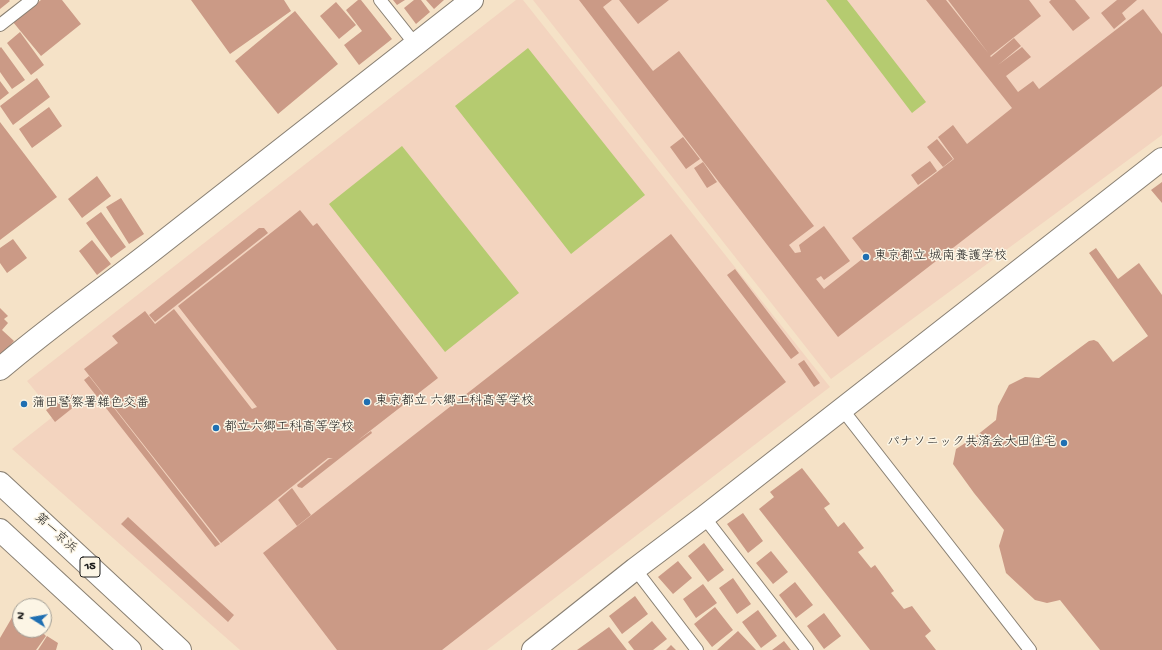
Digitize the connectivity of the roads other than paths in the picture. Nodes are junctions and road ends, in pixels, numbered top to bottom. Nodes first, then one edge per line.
1 (32, 0) edge
2 (380, 0) edge
3 (472, 0) edge
4 (0, 25) edge
5 (415, 44) junction
6 (1162, 159) edge
7 (0, 369) edge
8 (842, 409) junction
9 (0, 483) edge
10 (704, 517) junction
11 (0, 530) edge
12 (635, 568) junction
13 (130, 650) edge
14 (180, 650) edge
15 (533, 650) edge
16 (697, 650) edge
17 (807, 650) edge
18 (1030, 650) edge

1 - 4 lane
2 - 5 lane
3 - 5 main road
5 - 7 main road
6 - 8 main road
8 - 10 main road
8 - 18 lane
9 - 14 main road, 第一京浜 / 15
10 - 12 main road
10 - 17 lane
11 - 13 main road
12 - 15 main road
12 - 16 lane

